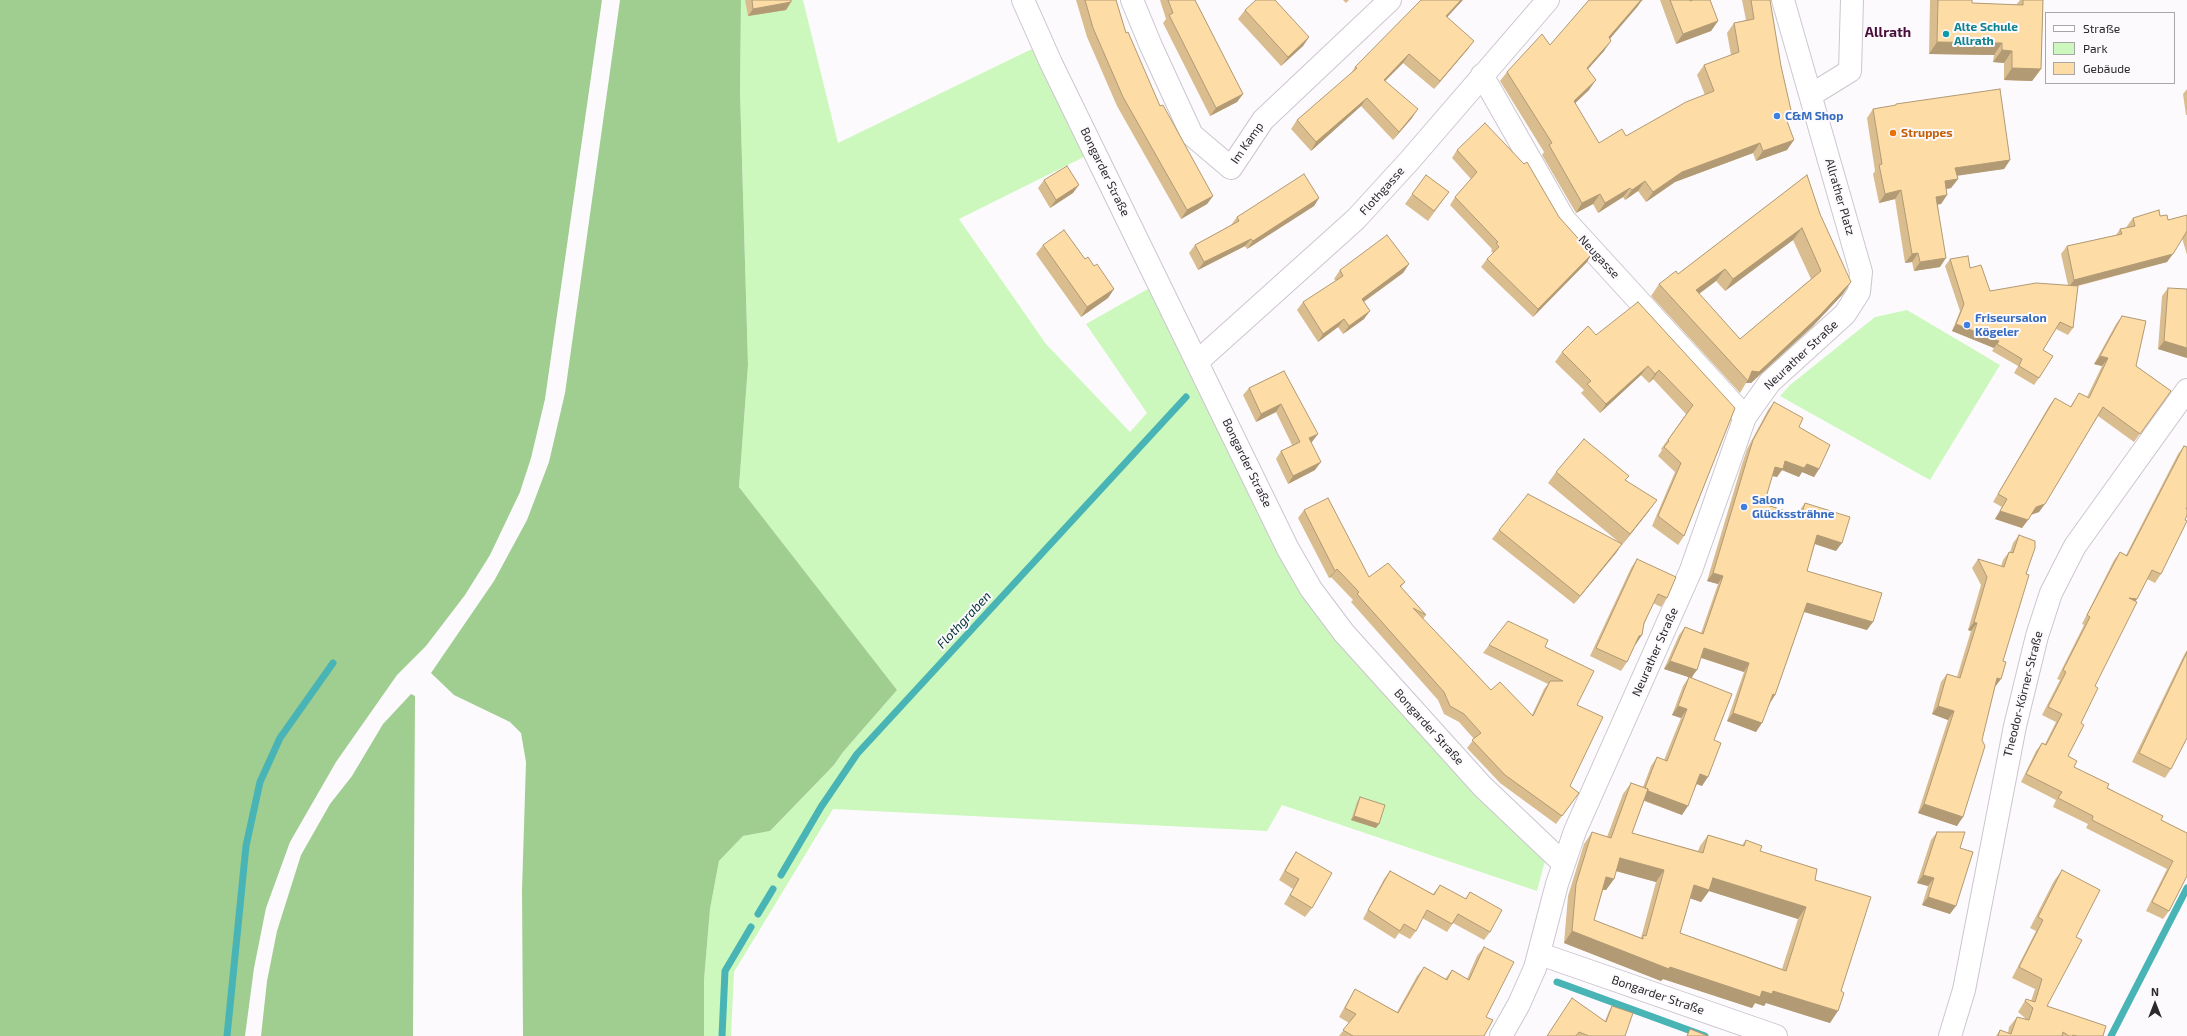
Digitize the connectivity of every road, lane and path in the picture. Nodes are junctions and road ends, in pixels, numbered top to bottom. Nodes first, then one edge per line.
1 (1023, 0) edge
2 (1132, 0) edge
3 (1390, 0) edge
4 (1548, 0) edge
5 (1783, 0) edge
6 (1852, 0) edge
7 (1482, 75) junction
8 (1811, 95) junction
9 (1856, 299) joint
10 (1197, 362) junction
11 (2187, 390) edge
12 (1745, 417) junction
13 (1563, 863) junction
14 (1540, 954) junction
15 (1501, 1036) edge
16 (1776, 1036) edge
17 (1950, 1036) edge

1 - 10 street, Bongarder Straße
2 - 3 street, Im Kamp
4 - 7 street, Flothgasse
5 - 8 street, Allrather Platz
6 - 8 street
7 - 10 street, Flothgasse
7 - 12 street, Neugasse
8 - 9 street, Allrather Platz
9 - 12 street, Neurather Straße
10 - 13 street, Bongarder Straße
11 - 17 street, Theodor-Körner-Straße
12 - 13 street, Neurather Straße
13 - 14 street, Neurather Straße
14 - 15 street, Neurather Straße
14 - 16 street, Bongarder Straße

